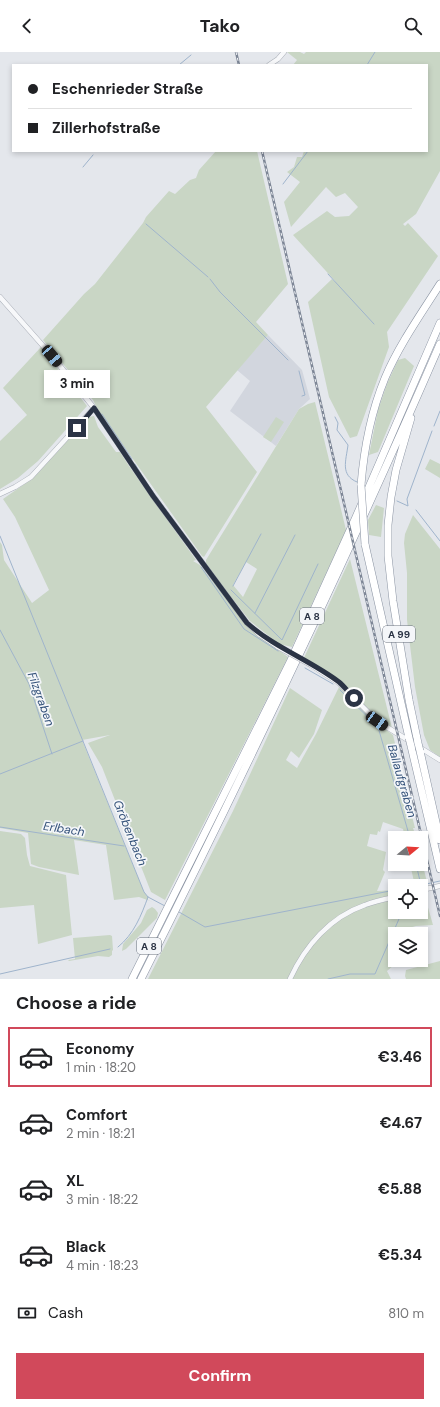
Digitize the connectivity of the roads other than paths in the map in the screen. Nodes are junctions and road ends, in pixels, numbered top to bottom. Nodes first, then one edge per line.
1 (284, 52) edge
2 (271, 64) edge
3 (440, 284) edge
4 (0, 297) edge
5 (440, 323) edge
6 (440, 344) edge
7 (94, 408) junction
8 (413, 408) junction
9 (0, 494) edge
10 (440, 760) edge
11 (440, 840) edge
12 (440, 868) edge
13 (440, 886) edge
14 (428, 889) edge
15 (388, 899) edge
16 (132, 979) edge
17 (141, 979) edge
18 (290, 979) edge

1 - 2 street
3 - 12 highway, A 99, bridge
4 - 7 street
5 - 16 highway, A 8
6 - 8 highway, A 8
7 - 9 street
7 - 10 street, bridge
8 - 11 highway, A 99, bridge
8 - 17 highway, A 8
13 - 14 street
15 - 18 street

